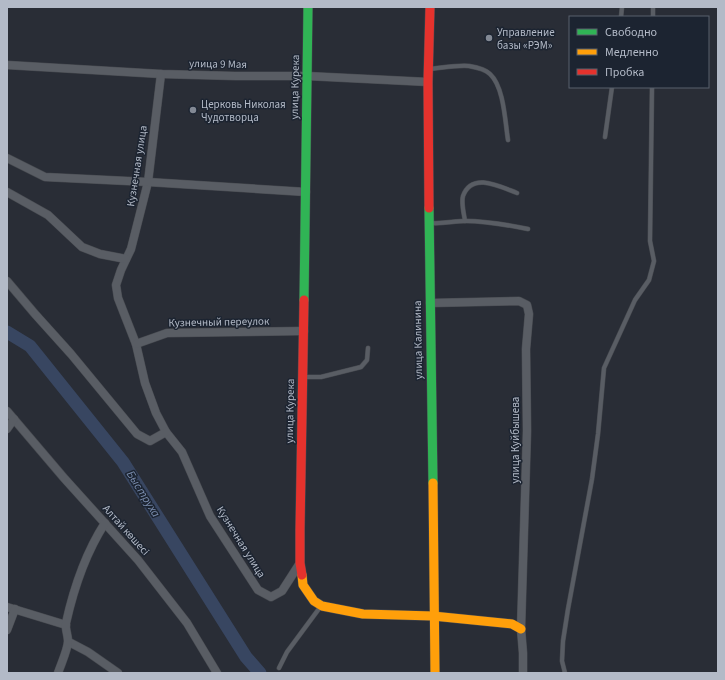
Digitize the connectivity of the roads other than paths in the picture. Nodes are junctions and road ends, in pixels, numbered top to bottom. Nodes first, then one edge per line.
1 (308, 7) edge
2 (430, 7) edge
3 (7, 65) edge
4 (428, 69) junction
5 (161, 74) junction
6 (307, 76) junction
7 (428, 82) junction
8 (612, 88) edge
9 (652, 88) edge
10 (605, 137) dead end
11 (508, 140) dead end
12 (7, 158) edge
13 (148, 182) junction
14 (7, 192) edge
15 (306, 192) junction
16 (516, 193) dead end
17 (465, 221) junction
18 (429, 223) junction
19 (528, 229) dead end
20 (126, 259) junction
21 (7, 281) edge
22 (430, 303) junction
23 (304, 331) junction
24 (136, 344) junction
25 (368, 348) dead end
26 (303, 377) junction
27 (7, 411) edge
28 (14, 419) junction
29 (7, 429) edge
30 (166, 432) junction
31 (105, 523) junction
32 (300, 564) junction
33 (322, 606) junction
34 (11, 608) edge
35 (433, 616) junction
36 (66, 625) junction
37 (521, 629) junction
38 (7, 630) edge
39 (69, 642) junction
40 (278, 668) dead end
41 (58, 673) edge
42 (118, 673) edge
43 (217, 673) edge
44 (435, 673) edge
45 (523, 673) edge
46 (565, 673) edge

1 - 6 street, улица Курека
2 - 4 street, улица Калинина
3 - 5 street, улица 9 Мая
4 - 7 street, улица Калинина
4 - 11 lane
5 - 6 street, улица 9 Мая
5 - 13 street, Кузнечная улица
6 - 7 street, улица 9 Мая
6 - 15 street, улица Курека
7 - 18 street, улица Калинина
8 - 10 lane
9 - 46 lane
12 - 13 street
13 - 15 street
13 - 20 street, Кузнечная улица
14 - 20 street
15 - 23 street, улица Курека
16 - 17 lane
17 - 18 lane
17 - 19 lane
18 - 22 street, улица Калинина
20 - 24 street, Кузнечная улица
21 - 30 street
22 - 35 street, улица Калинина
22 - 37 street, улица Куйбышева
23 - 24 street, Кузнечный переулок
23 - 26 street, улица Курека
24 - 30 street, Кузнечная улица
25 - 26 lane
26 - 32 street, улица Курека
27 - 28 street, Алтай көшесі
28 - 29 street
28 - 31 street, Алтай көшесі
30 - 32 street, Кузнечная улица
31 - 36 street
31 - 43 street, Алтай көшесі
32 - 33 street, улица Курека
33 - 35 street
33 - 40 lane
34 - 36 street
34 - 38 street
35 - 37 street
35 - 44 street, улица Калинина
36 - 39 street
37 - 45 street, улица Куйбышева
39 - 41 street
39 - 42 street

